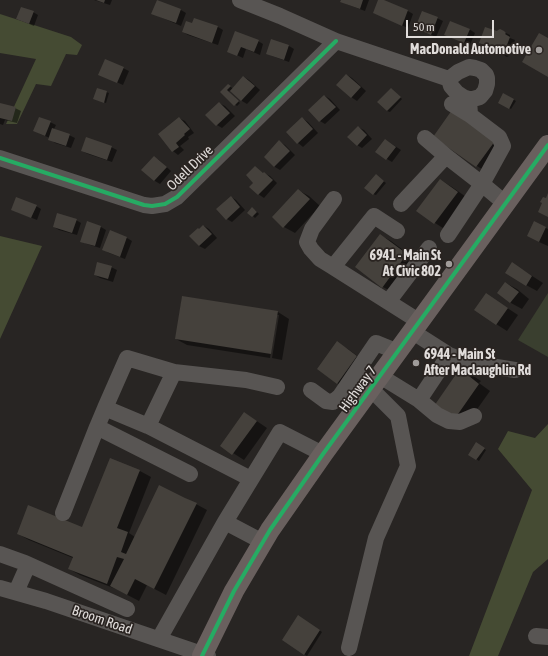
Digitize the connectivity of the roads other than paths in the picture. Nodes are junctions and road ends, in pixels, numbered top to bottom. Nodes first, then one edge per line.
1 (240, 0) edge
2 (336, 41) junction
3 (449, 79) junction
4 (469, 99) junction
5 (452, 104) dead end
6 (470, 115) junction
7 (425, 138) dead end
8 (548, 145) edge
9 (446, 156) junction
10 (0, 158) edge
11 (482, 184) junction
12 (334, 199) dead end
13 (402, 204) dead end
14 (506, 204) junction
15 (397, 231) dead end
16 (448, 235) dead end
17 (429, 248) dead end
18 (332, 268) junction
19 (388, 302) junction
20 (416, 327) junction
21 (398, 352) junction
22 (449, 355) junction
23 (515, 370) dead end
24 (174, 372) junction
25 (376, 383) junction
26 (277, 387) dead end
27 (311, 390) dead end
28 (418, 400) junction
29 (105, 408) junction
30 (474, 416) dead end
31 (148, 426) junction
32 (97, 427) junction
33 (323, 454) junction
34 (190, 474) dead end
35 (251, 479) junction
36 (63, 513) dead end
37 (225, 522) junction
38 (263, 542) junction
39 (0, 554) edge
40 (28, 564) junction
41 (0, 588) edge
42 (16, 592) junction
43 (127, 609) dead end
44 (159, 639) junction
45 (349, 648) dead end
46 (205, 655) edge

1 - 2 street
2 - 3 street
2 - 10 street, Odell Drive
3 - 4 street
3 - 4 street
4 - 6 street
5 - 6 street
6 - 11 street
7 - 9 street
8 - 14 main road, Highway 7
9 - 11 street
9 - 13 street
11 - 14 street
11 - 16 street
12 - 18 street
14 - 20 main road, Highway 7
15 - 18 street
17 - 19 street
18 - 19 street
19 - 20 street
20 - 21 main road, Highway 7
20 - 22 street
21 - 25 main road, Highway 7
21 - 27 street
22 - 23 street
22 - 28 street
24 - 26 street
24 - 29 street
24 - 31 street
25 - 28 street
25 - 33 main road, Highway 7
25 - 45 street
28 - 30 street
29 - 31 street
29 - 32 street
31 - 35 street
32 - 34 street
32 - 36 street
33 - 35 street
33 - 38 main road, Highway 7
35 - 37 street
37 - 38 street
37 - 44 street
38 - 46 main road, Highway 7
39 - 40 street
40 - 42 street
40 - 43 street
41 - 42 street, Broom Road
42 - 44 street, Broom Road
44 - 46 street, Broom Road

